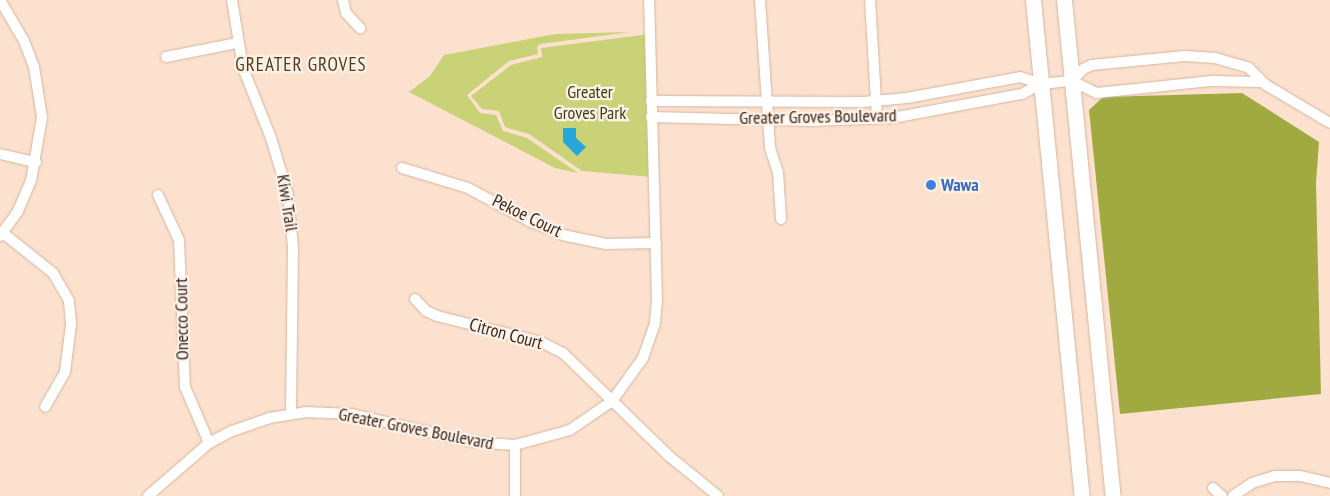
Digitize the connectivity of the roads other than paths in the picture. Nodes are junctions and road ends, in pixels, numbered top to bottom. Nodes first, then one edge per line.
1 (0, 0) edge
2 (232, 0) edge
3 (343, 0) edge
4 (649, 0) edge
5 (760, 0) edge
6 (870, 0) edge
7 (1033, 0) edge
8 (1064, 0) edge
9 (360, 28) dead end
10 (237, 43) junction
11 (166, 57) dead end
12 (1072, 81) junction
13 (1261, 82) junction
14 (1041, 84) junction
15 (651, 101) junction
16 (766, 102) junction
17 (876, 102) junction
18 (651, 117) junction
19 (877, 119) junction
20 (767, 120) junction
21 (1330, 123) edge
22 (0, 154) edge
23 (36, 162) junction
24 (402, 168) dead end
25 (158, 195) dead end
26 (781, 219) dead end
27 (1, 235) edge
28 (656, 243) junction
29 (415, 299) dead end
30 (612, 401) junction
31 (1073, 402) junction
32 (45, 407) dead end
33 (291, 414) junction
34 (208, 444) junction
35 (515, 445) junction
36 (1330, 483) edge
37 (1212, 488) dead end
38 (148, 496) edge
39 (515, 496) edge
40 (718, 496) edge
41 (1082, 496) edge
42 (1092, 496) edge
43 (1113, 496) edge
44 (1222, 496) edge
45 (1233, 496) edge

1 - 23 street
2 - 10 street, Kiwi Trail
3 - 9 street
4 - 15 street, Greater Groves Boulevard
5 - 16 street
6 - 17 street
7 - 14 highway
8 - 12 highway
10 - 11 street
10 - 33 street, Kiwi Trail
12 - 13 street
12 - 13 street
12 - 14 street, Greater Groves Boulevard
12 - 43 highway
13 - 21 street
14 - 17 street, Greater Groves Boulevard
14 - 19 street, Greater Groves Boulevard
14 - 31 highway
15 - 16 street, Greater Groves Boulevard
15 - 18 street, Greater Groves Boulevard
16 - 17 street, Greater Groves Boulevard
16 - 20 street
17 - 19 street
18 - 20 street, Greater Groves Boulevard
18 - 28 street, Greater Groves Boulevard
19 - 20 street, Greater Groves Boulevard
20 - 26 street
22 - 23 street
23 - 27 street
24 - 28 street, Pekoe Court
25 - 34 street, Onecco Court
27 - 32 street
28 - 30 street, Greater Groves Boulevard
29 - 30 street, Citron Court
30 - 35 street, Greater Groves Boulevard
30 - 40 street, Citron Court
31 - 41 highway
31 - 42 highway
33 - 34 street, Greater Groves Boulevard
33 - 35 street, Greater Groves Boulevard
34 - 38 street, Greater Groves Boulevard
35 - 39 street
36 - 45 street
37 - 44 street

